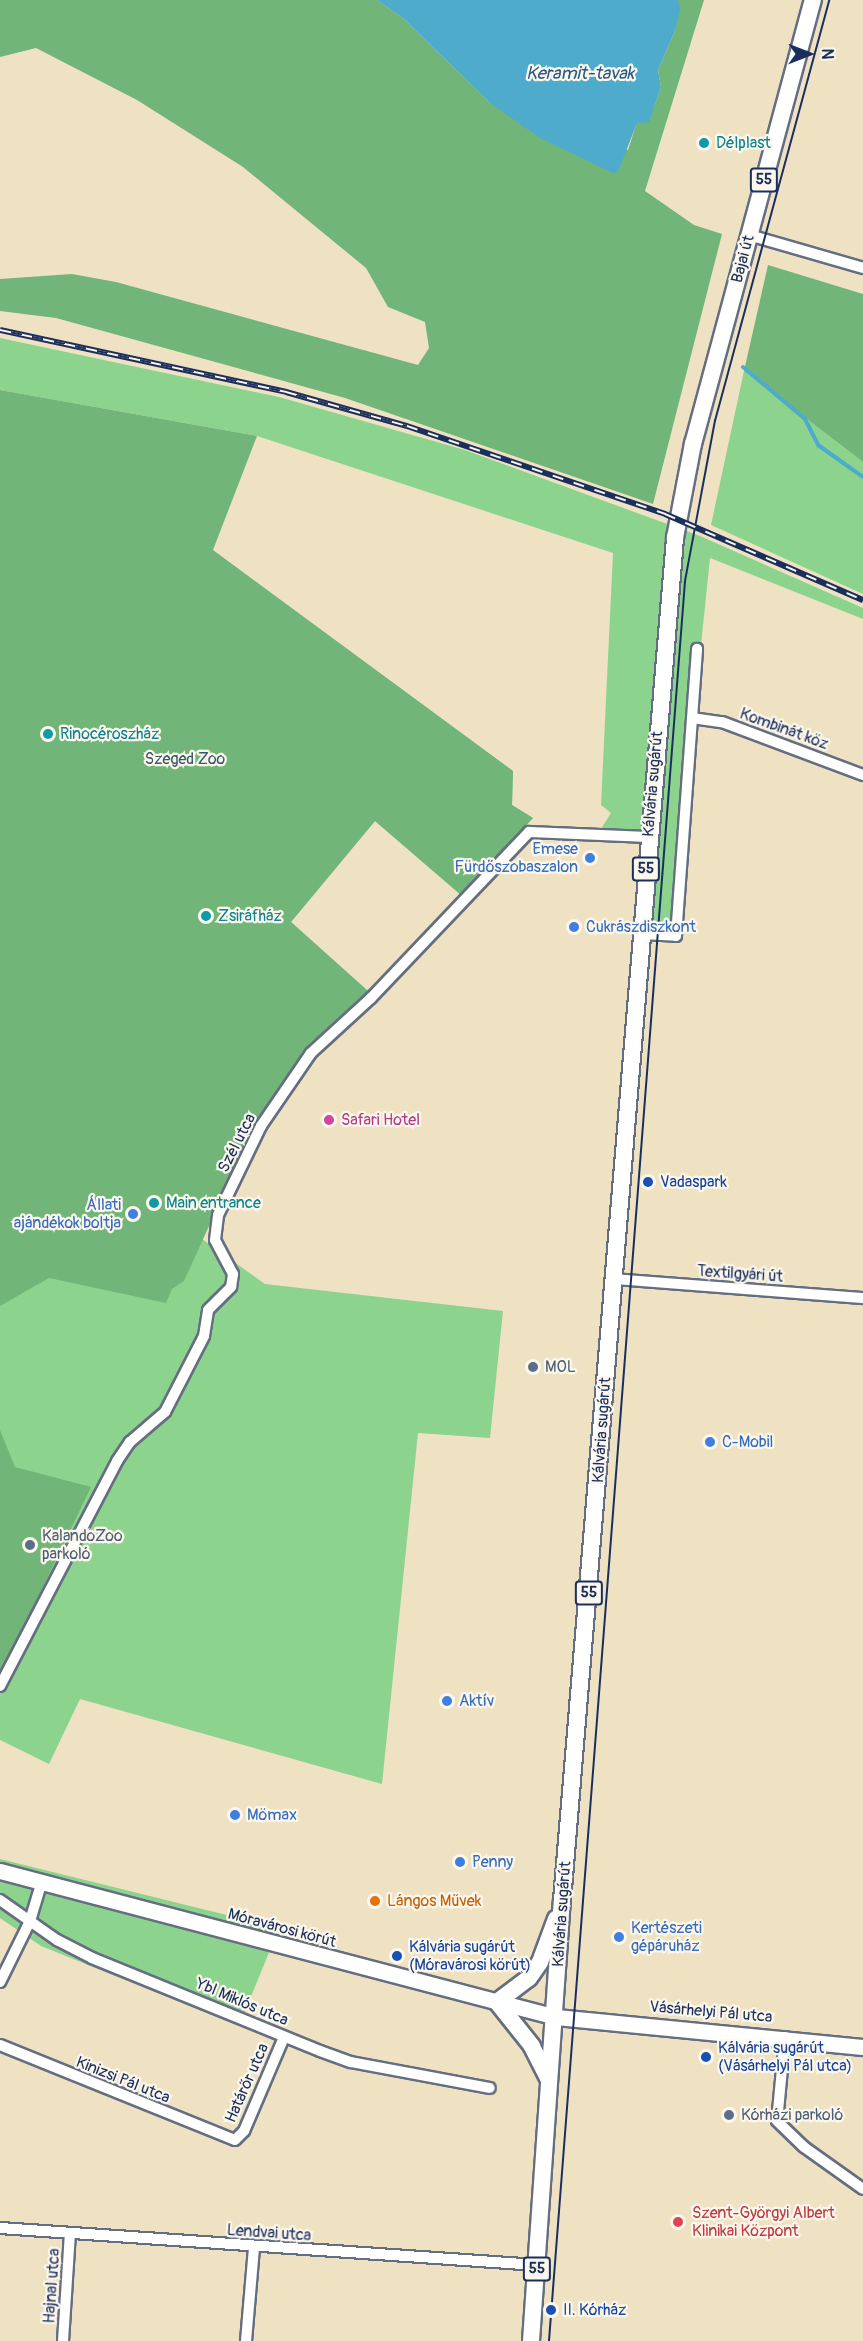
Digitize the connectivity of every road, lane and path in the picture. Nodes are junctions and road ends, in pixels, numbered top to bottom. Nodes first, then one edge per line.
1 (813, 0) edge
2 (749, 236) junction
3 (863, 268) edge
4 (677, 519) joint
5 (697, 648) dead end
6 (692, 718) junction
7 (863, 775) edge
8 (649, 837) junction
9 (642, 934) junction
10 (614, 1279) junction
11 (863, 1298) edge
12 (0, 1686) edge
13 (0, 1871) edge
14 (42, 1881) junction
15 (0, 1900) edge
16 (562, 1901) junction
17 (30, 1921) junction
18 (0, 1982) edge
19 (497, 2002) junction
20 (555, 2017) junction
21 (284, 2037) junction
22 (785, 2037) junction
23 (0, 2045) edge
24 (863, 2047) edge
25 (551, 2085) junction
26 (490, 2088) dead end
27 (235, 2140) joint
28 (863, 2189) edge
29 (0, 2228) edge
30 (70, 2233) junction
31 (254, 2248) junction
32 (537, 2265) junction
33 (63, 2341) edge
34 (246, 2341) edge
35 (531, 2341) edge

1 - 2 main road, Bajai út / 55
2 - 3 street
2 - 4 main road, Bajai út / 55
4 - 8 main road, Kálvária sugárút / 55
5 - 6 street
6 - 7 street, Kombinát köz
6 - 9 street
8 - 9 main road, Kálvária sugárút / 55
8 - 12 street, Szél utca
9 - 10 main road, Kálvária sugárút / 55
10 - 11 street, Textilgyári út
10 - 16 main road, Kálvária sugárút / 55
13 - 14 main road, Móravárosi körút
14 - 17 street
14 - 19 main road, Móravárosi körút
15 - 17 street, Ybl Miklós utca
16 - 19 main road
16 - 20 main road, Kálvária sugárút / 55
17 - 18 street
17 - 21 street, Ybl Miklós utca
19 - 20 main road, Móravárosi körút
19 - 25 main road
20 - 22 main road, Vásárhelyi Pál utca
20 - 25 main road, Kálvária sugárút / 55
21 - 26 street, Ybl Miklós utca
21 - 27 street, Határőr utca
22 - 24 main road, Vásárhelyi Pál utca
22 - 28 street
23 - 27 street, Kinizsi Pál utca
25 - 32 main road, Kálvária sugárút / 55
29 - 30 street, Lendvai utca
30 - 31 street, Lendvai utca
30 - 33 street, Hajnal utca
31 - 32 street, Lendvai utca
31 - 34 street
32 - 35 main road, Kálvária sugárút / 55

